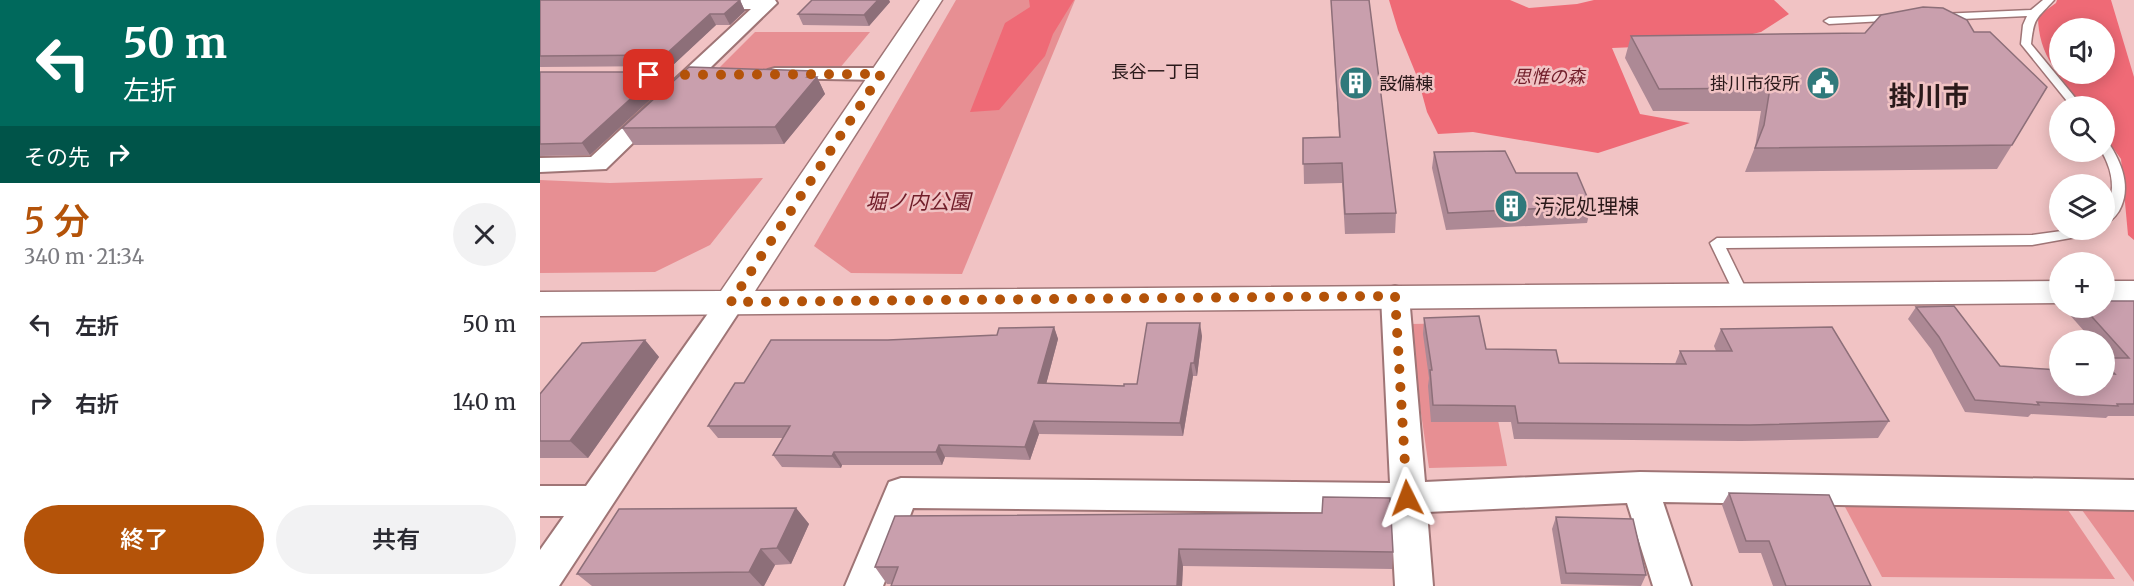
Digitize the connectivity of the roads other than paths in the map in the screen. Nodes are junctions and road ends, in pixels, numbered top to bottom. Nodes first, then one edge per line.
1 (930, 0) edge
2 (2049, 0) edge
3 (677, 2) edge
4 (2034, 13) junction
5 (1932, 17) edge
6 (1909, 18) edge
7 (1829, 21) dead end
8 (693, 74) junction
9 (727, 74) edge
10 (750, 74) edge
11 (881, 74) junction
12 (657, 75) edge
13 (2069, 96) edge
14 (2114, 162) edge
15 (540, 165) edge
16 (2115, 208) edge
17 (2049, 237) edge
18 (2049, 292) edge
19 (2115, 292) edge
20 (2134, 292) edge
21 (1742, 293) junction
22 (1395, 296) junction
23 (731, 302) junction
24 (540, 304) edge
25 (1640, 487) junction
26 (2134, 495) edge
27 (1407, 498) junction
28 (540, 501) edge
29 (595, 501) junction
30 (540, 582) edge
31 (864, 586) edge
32 (1414, 586) edge
33 (1672, 586) edge

1 - 11 street
2 - 4 lane
3 - 8 street
4 - 5 lane
4 - 13 lane
6 - 7 lane
8 - 9 street
8 - 12 street
8 - 15 street
10 - 11 street
11 - 23 street
14 - 16 lane
17 - 21 lane
18 - 21 street
19 - 20 street
21 - 22 street
22 - 23 street
22 - 27 street
23 - 24 street
23 - 29 street
25 - 26 street
25 - 27 street
25 - 33 street
27 - 31 street
27 - 32 street
28 - 29 street
29 - 30 street

